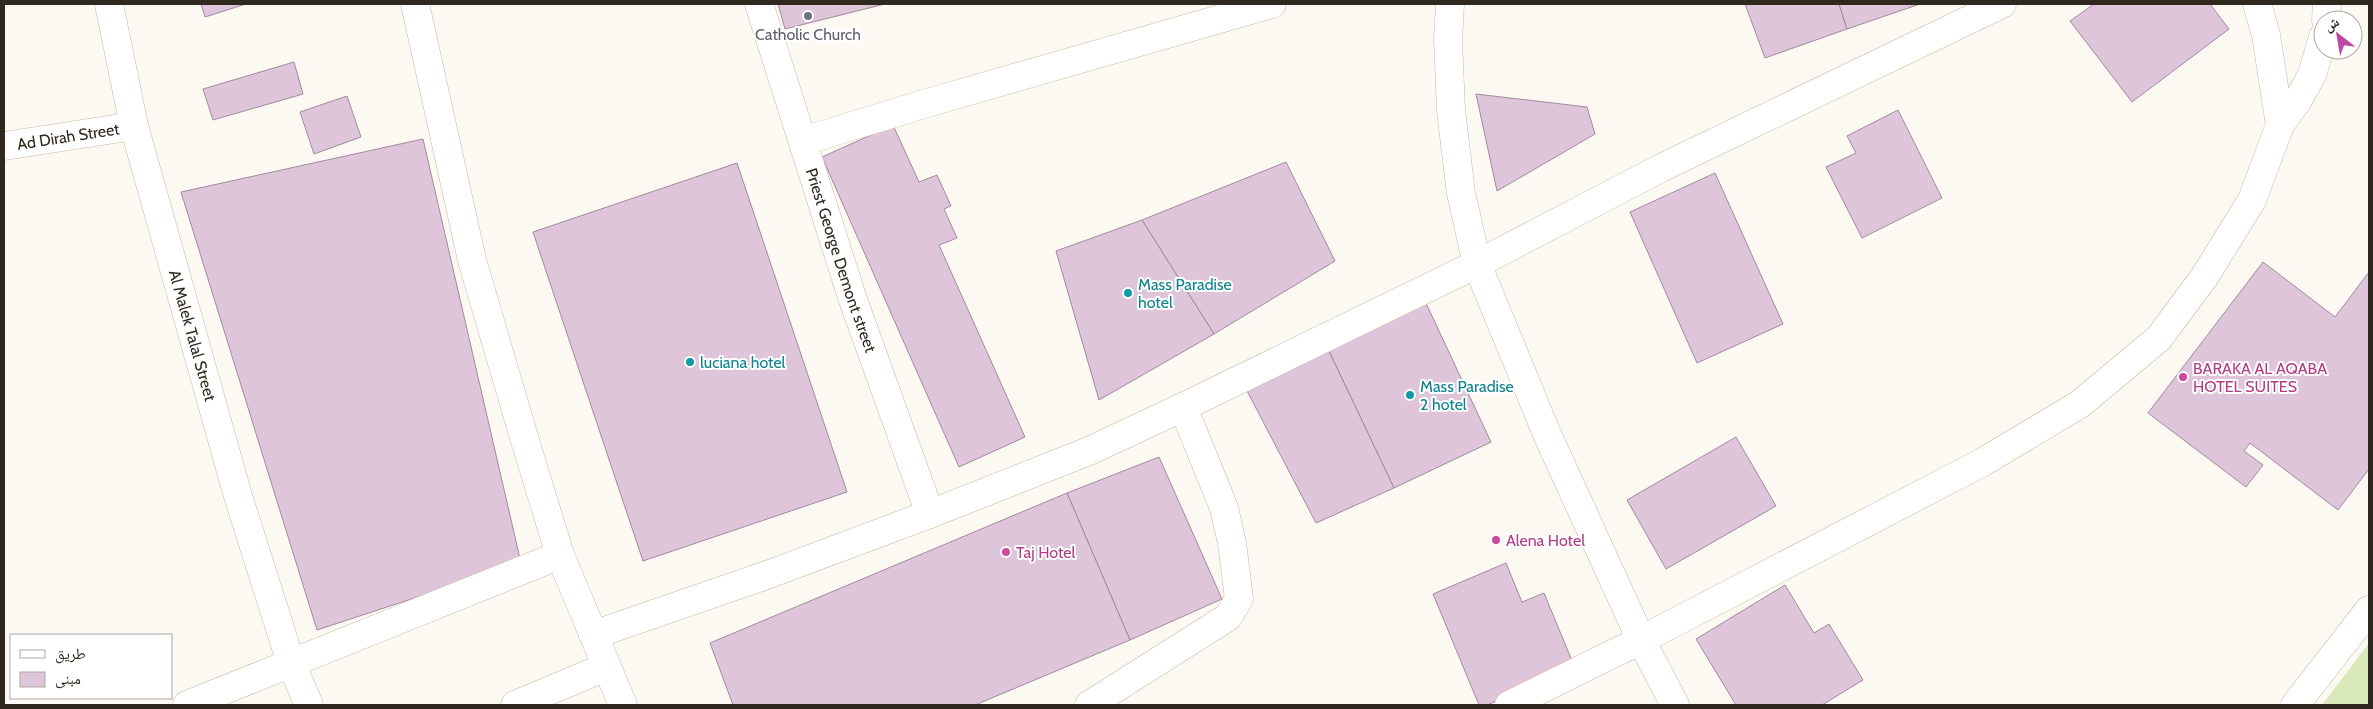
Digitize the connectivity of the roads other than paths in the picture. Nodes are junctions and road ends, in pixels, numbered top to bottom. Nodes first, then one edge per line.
1 (109, 4) edge
2 (415, 4) edge
3 (759, 4) edge
4 (1272, 4) edge
5 (1450, 4) edge
6 (2002, 4) edge
7 (2257, 4) edge
8 (2316, 60) edge
9 (2280, 125) junction
10 (134, 126) junction
11 (803, 141) junction
12 (4, 146) edge
13 (1477, 264) junction
14 (1183, 407) junction
15 (930, 514) junction
16 (560, 555) junction
17 (2369, 610) edge
18 (593, 635) junction
19 (1642, 640) junction
20 (291, 663) junction
21 (606, 668) junction
22 (187, 705) edge
23 (309, 705) edge
24 (515, 705) edge
25 (624, 705) edge
26 (1089, 705) edge
27 (1509, 705) edge
28 (1675, 705) edge
29 (2295, 705) edge

1 - 10 street, Al Malek Talal Street
2 - 16 street
3 - 11 street, Priest George Demont street
4 - 11 street
5 - 13 street
6 - 13 street
7 - 9 street
8 - 9 street
9 - 19 street
10 - 12 street, Ad Dirah Street
10 - 20 street, Al Malek Talal Street
11 - 15 street, Priest George Demont street
13 - 14 street
13 - 19 street
14 - 15 street
14 - 26 street
15 - 18 street
16 - 18 street
16 - 20 street
17 - 29 street
18 - 21 street
19 - 27 street
19 - 28 street
20 - 22 street
20 - 23 street, Al Malek Talal Street
21 - 24 street
21 - 25 street

